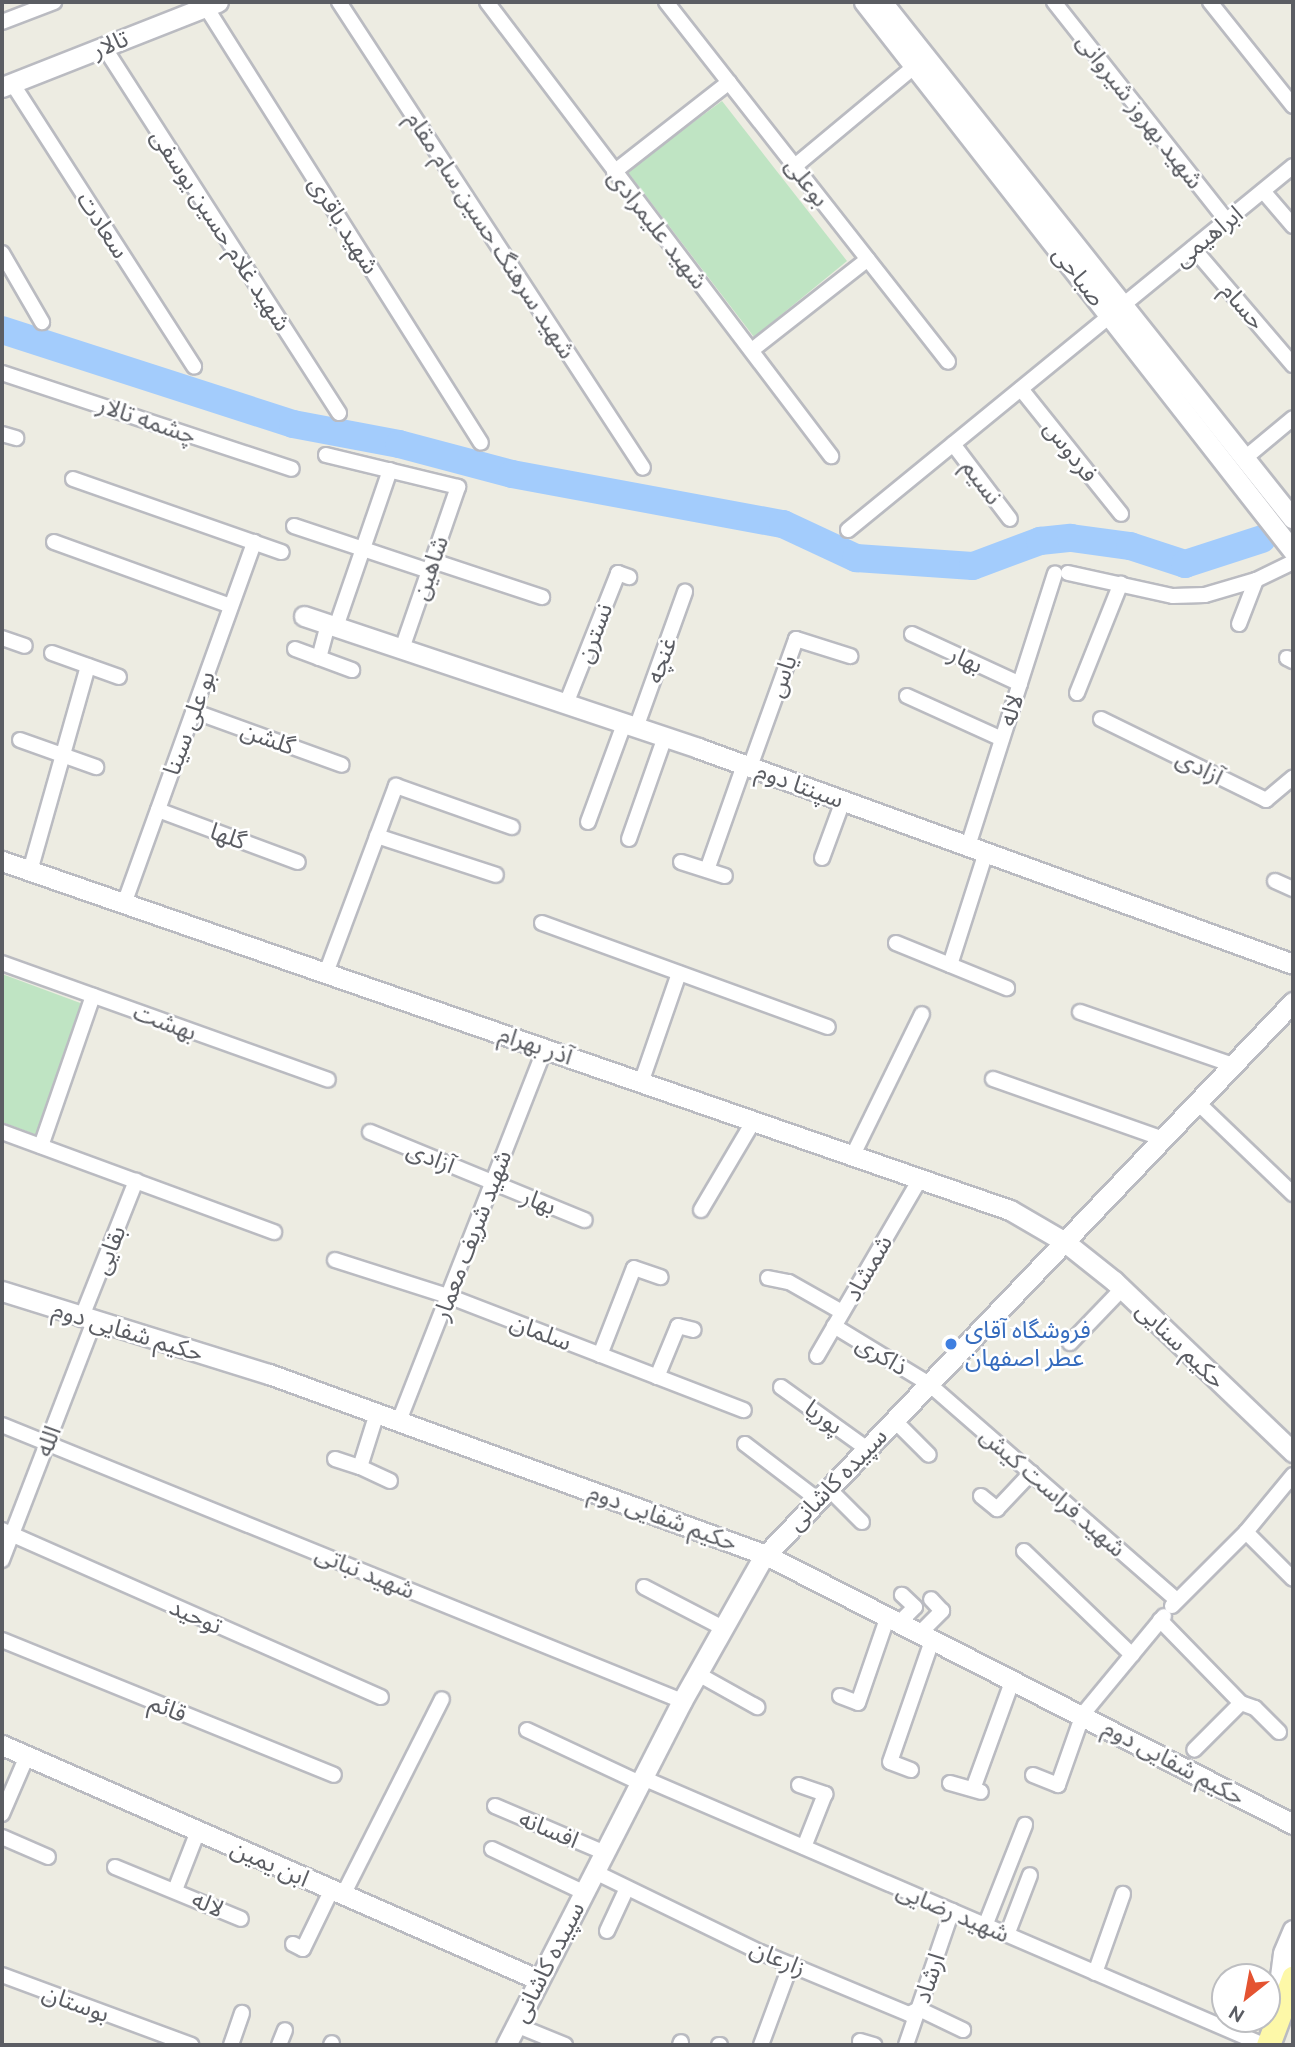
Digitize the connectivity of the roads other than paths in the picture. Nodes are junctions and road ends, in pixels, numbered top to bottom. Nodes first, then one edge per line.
1 (54, 2) edge
2 (339, 2) edge
3 (487, 2) edge
4 (666, 2) edge
5 (864, 2) edge
6 (883, 2) edge
7 (1054, 2) edge
8 (1210, 2) edge
9 (212, 4) edge
10 (2, 22) edge
11 (104, 47) junction
12 (915, 66) junction
13 (729, 82) junction
14 (7, 85) edge
15 (1293, 106) edge
16 (795, 166) junction
17 (1293, 166) edge
18 (614, 172) junction
19 (1263, 191) junction
20 (1227, 221) junction
21 (1293, 226) edge
22 (1193, 248) junction
23 (2, 253) edge
24 (868, 259) junction
25 (1117, 311) junction
26 (42, 322) dead end
27 (752, 350) junction
28 (948, 362) dead end
29 (1293, 365) edge
30 (194, 367) dead end
31 (2, 373) edge
32 (1021, 388) junction
33 (339, 413) dead end
34 (1293, 418) edge
35 (481, 443) dead end
36 (953, 444) junction
37 (326, 455) dead end
38 (831, 456) dead end
39 (1245, 458) junction
40 (643, 468) dead end
41 (292, 469) dead end
42 (390, 470) junction
43 (74, 479) dead end
44 (1121, 514) dead end
45 (1010, 519) dead end
46 (1293, 519) edge
47 (294, 526) dead end
48 (848, 530) dead end
49 (54, 542) dead end
50 (254, 542) junction
51 (363, 548) junction
52 (1293, 551) edge
53 (282, 552) dead end
54 (1293, 562) edge
55 (431, 566) junction
56 (629, 577) dead end
57 (1256, 580) junction
58 (1121, 583) junction
59 (685, 592) dead end
60 (542, 597) dead end
61 (231, 606) junction
62 (304, 617) dead end
63 (1239, 624) dead end
64 (332, 626) junction
65 (912, 634) dead end
66 (2, 638) edge
67 (25, 646) dead end
68 (295, 649) dead end
69 (401, 649) junction
70 (52, 653) dead end
71 (850, 656) dead end
72 (319, 658) junction
73 (88, 666) junction
74 (352, 670) dead end
75 (119, 677) dead end
76 (1020, 684) junction
77 (1077, 693) dead end
78 (907, 696) dead end
79 (566, 704) junction
80 (193, 711) junction
81 (1101, 719) dead end
82 (630, 726) junction
83 (664, 737) junction
84 (1002, 738) junction
85 (20, 740) dead end
86 (63, 755) junction
87 (342, 765) dead end
88 (747, 766) junction
89 (96, 767) dead end
90 (1293, 777) edge
91 (844, 801) junction
92 (158, 810) junction
93 (588, 822) dead end
94 (512, 827) dead end
95 (377, 836) junction
96 (629, 839) dead end
97 (977, 849) junction
98 (822, 858) dead end
99 (298, 862) dead end
100 (681, 862) dead end
101 (3, 866) edge
102 (707, 870) junction
103 (30, 871) junction
104 (496, 875) dead end
105 (725, 876) dead end
106 (1275, 881) dead end
107 (1293, 889) edge
108 (124, 904) junction
109 (542, 923) dead end
110 (896, 943) dead end
111 (2, 964) edge
112 (1293, 964) edge
113 (950, 965) junction
114 (326, 973) junction
115 (678, 973) junction
116 (1007, 988) dead end
117 (93, 996) junction
118 (1293, 1002) edge
119 (1080, 1012) dead end
120 (922, 1014) dead end
121 (828, 1027) dead end
122 (545, 1049) junction
123 (1233, 1065) junction
124 (993, 1079) dead end
125 (328, 1080) dead end
126 (642, 1083) junction
127 (1197, 1102) junction
128 (752, 1122) junction
129 (2, 1132) edge
130 (370, 1132) dead end
131 (1163, 1139) junction
132 (41, 1146) junction
133 (852, 1157) junction
134 (136, 1181) junction
135 (919, 1181) junction
136 (493, 1182) junction
137 (1293, 1194) edge
138 (701, 1210) dead end
139 (585, 1220) dead end
140 (274, 1232) dead end
141 (1065, 1242) junction
142 (335, 1260) dead end
143 (660, 1277) dead end
144 (768, 1278) dead end
145 (1122, 1289) junction
146 (2, 1291) edge
147 (448, 1296) junction
148 (842, 1312) junction
149 (88, 1320) junction
150 (834, 1326) junction
151 (694, 1330) dead end
152 (1070, 1343) dead end
153 (600, 1355) junction
154 (817, 1356) dead end
155 (657, 1377) junction
156 (929, 1384) junction
157 (781, 1387) dead end
158 (744, 1410) dead end
159 (377, 1413) junction
160 (894, 1420) junction
161 (399, 1421) junction
162 (2, 1425) edge
163 (47, 1443) junction
164 (745, 1444) dead end
165 (866, 1448) junction
166 (1293, 1452) edge
167 (929, 1455) dead end
168 (335, 1459) dead end
169 (359, 1467) junction
170 (1031, 1473) junction
171 (1293, 1475) edge
172 (390, 1481) dead end
173 (822, 1493) junction
174 (981, 1496) dead end
175 (862, 1522) dead end
176 (7, 1532) edge
177 (1246, 1532) junction
178 (1024, 1551) dead end
179 (765, 1555) junction
180 (2, 1560) edge
181 (1293, 1579) edge
182 (644, 1587) dead end
183 (902, 1595) dead end
184 (931, 1599) dead end
185 (1168, 1611) junction
186 (894, 1619) junction
187 (723, 1628) junction
188 (927, 1635) junction
189 (2, 1640) edge
190 (1132, 1655) junction
191 (698, 1674) junction
192 (1013, 1679) junction
193 (840, 1696) dead end
194 (381, 1697) dead end
195 (442, 1699) dead end
196 (682, 1701) junction
197 (1241, 1703) junction
198 (757, 1707) dead end
199 (1083, 1714) junction
200 (527, 1730) dead end
201 (1279, 1732) dead end
202 (2, 1745) edge
203 (1194, 1750) dead end
204 (27, 1756) junction
205 (911, 1770) dead end
206 (334, 1775) dead end
207 (1033, 1775) dead end
208 (642, 1781) junction
209 (950, 1783) dead end
210 (799, 1785) dead end
211 (495, 1806) dead end
212 (2, 1814) edge
213 (1293, 1824) edge
214 (1025, 1825) dead end
215 (198, 1831) junction
216 (2, 1837) edge
217 (804, 1847) junction
218 (492, 1849) dead end
219 (603, 1852) junction
220 (48, 1857) dead end
221 (115, 1867) dead end
222 (595, 1872) junction
223 (1030, 1875) dead end
224 (627, 1888) junction
225 (176, 1890) junction
226 (338, 1891) junction
227 (583, 1892) junction
228 (1123, 1894) dead end
229 (953, 1911) junction
230 (241, 1919) dead end
231 (985, 1926) junction
232 (1293, 1930) edge
233 (607, 1931) dead end
234 (1007, 1935) junction
235 (293, 1944) dead end
236 (790, 1964) junction
237 (1095, 1973) junction
238 (2, 1975) edge
239 (1293, 1978) edge
240 (539, 1980) junction
241 (919, 2009) junction
242 (242, 2013) dead end
243 (516, 2025) junction
244 (285, 2030) dead end
245 (963, 2030) dead end
246 (1268, 2038) edge
247 (191, 2045) edge
248 (231, 2045) edge
249 (279, 2045) edge
250 (506, 2045) edge
251 (565, 2045) edge
252 (761, 2045) edge
253 (906, 2045) edge

1 - 10 street
2 - 40 street, شهید سرهنگ حسین سام مقام
3 - 18 street, شهید علیمرادی
4 - 13 street, بوعلی
5 - 12 street, صباحی
6 - 25 street, صباحی
7 - 20 street, شهید بهروز شیروانی
8 - 15 street
9 - 11 street, تالار
9 - 35 street, شهید باقری
11 - 14 street, تالار
11 - 33 street, شهید غلام حسین یوسفی
12 - 16 street
12 - 25 street, صباحی
13 - 16 street, بوعلی
13 - 18 street
14 - 30 street, سعادت
16 - 24 street, بوعلی
17 - 19 street, ابراهیمی
18 - 27 street, شهید علیمرادی
19 - 20 street, ابراهیمی
19 - 21 street
20 - 22 street, ابراهیمی
22 - 25 street, ابراهیمی
22 - 29 street, حسام
23 - 26 street
24 - 27 street
24 - 28 street, بوعلی
25 - 32 street, ابراهیمی
25 - 39 street, صباحی
25 - 52 street, صباحی
27 - 38 street, شهید علیمرادی
31 - 41 street, چشمه تالار
32 - 36 street, ابراهیمی
32 - 44 street, فردوس
34 - 39 street
36 - 45 street, نسیم
36 - 48 street, ابراهیمی
37 - 42 street
39 - 46 street, صباحی
42 - 51 street
42 - 55 street, شاهین
43 - 50 street
47 - 51 street
49 - 61 street
50 - 53 street
50 - 61 street, بو علی سینا
51 - 55 street
51 - 64 street
54 - 57 street
55 - 60 street
55 - 69 street, شاهین
56 - 79 street, نسترن
57 - 58 street
57 - 63 street
58 - 76 street, لاله
58 - 77 street
59 - 82 street, غنچه
61 - 80 street, بو علی سینا
62 - 64 street, سپنتا دوم
64 - 69 street, سپنتا دوم
64 - 72 street
65 - 76 street, بهار
66 - 67 street
68 - 72 street
69 - 79 street, سپنتا دوم
70 - 73 street
71 - 88 street, یاس
72 - 74 street
73 - 75 street
73 - 86 street
76 - 84 street, لاله
78 - 84 street
79 - 82 street, سپنتا دوم
80 - 87 street, گلشن
80 - 92 street, بو علی سینا
81 - 90 street, آزادی
82 - 83 street, سپنتا دوم
82 - 93 street, غنچه
83 - 88 street, سپنتا دوم
83 - 96 street
84 - 97 street, لاله
85 - 86 street
86 - 89 street
86 - 103 street
88 - 91 street, سپنتا دوم
88 - 102 street
91 - 97 street, سپنتا دوم
91 - 98 street
92 - 99 street, گلها
92 - 108 street, بو علی سینا
94 - 95 street
95 - 104 street
95 - 114 street
97 - 112 street, سپنتا دوم
97 - 113 street, لاله
100 - 102 street
101 - 103 street, آذر بهرام
102 - 105 street
103 - 108 street, آذر بهرام
106 - 107 street
108 - 114 street, آذر بهرام
109 - 115 street
110 - 113 street
111 - 117 street, بهشت
113 - 116 street
114 - 122 street, آذر بهرام
115 - 121 street
115 - 126 street
117 - 125 street, بهشت
117 - 132 street
118 - 123 street, سپیده کاشانی
119 - 123 street
120 - 133 street
122 - 126 street, آذر بهرام
122 - 136 street, شهید شریف معمار
123 - 127 street, سپیده کاشانی
124 - 131 street
126 - 128 street, آذر بهرام
127 - 131 street, سپیده کاشانی
127 - 137 street
128 - 133 street, آذر بهرام
128 - 138 street
129 - 132 street
130 - 136 street, آزادی
131 - 141 street, سپیده کاشانی
132 - 134 street
133 - 135 street, آذر بهرام
134 - 140 street
134 - 149 street, بقایی
135 - 141 street, آذر بهرام
135 - 148 street, شمشاد
136 - 139 street, بهار
136 - 147 street, شهید شریف معمار
141 - 145 street, حکیم سنایی
141 - 156 street, سپیده کاشانی
142 - 147 street, سلمان
143 - 153 street
144 - 148 street
145 - 152 street
145 - 166 street, حکیم سنایی
146 - 149 street, حکیم شفایی دوم
147 - 153 street, سلمان
147 - 161 street, شهید شریف معمار
148 - 150 street, شمشاد
149 - 159 street, حکیم شفایی دوم
149 - 163 street, الله
150 - 154 street, شمشاد
150 - 156 street, ذاکری
151 - 155 street
153 - 155 street, سلمان
155 - 158 street, سلمان
156 - 160 street, سپیده کاشانی
156 - 170 street, شهید فراست کیش
157 - 165 street, پوریا
159 - 161 street, حکیم شفایی دوم
159 - 169 street
160 - 165 street, سپیده کاشانی
160 - 167 street
161 - 179 street, حکیم شفایی دوم
162 - 163 street, شهید نباتی
163 - 176 street, الله
163 - 196 street, شهید نباتی
164 - 173 street
165 - 173 street, سپیده کاشانی
168 - 169 street
169 - 172 street
170 - 174 street
170 - 185 street, شهید فراست کیش
171 - 177 street
173 - 175 street
173 - 179 street, سپیده کاشانی
176 - 180 street, الله
176 - 194 street, توحید
177 - 181 street
177 - 185 street
178 - 190 street
179 - 186 street, حکیم شفایی دوم
179 - 187 street, سپیده کاشانی
182 - 187 street
183 - 186 street
184 - 188 street
185 - 190 street
185 - 197 street, شهید فراست کیش
186 - 188 street, حکیم شفایی دوم
186 - 193 street
187 - 191 street, سپیده کاشانی
188 - 192 street, حکیم شفایی دوم
188 - 205 street
189 - 206 street, قائم
190 - 199 street
191 - 196 street, سپیده کاشانی
191 - 198 street
192 - 199 street, حکیم شفایی دوم
192 - 209 street
195 - 226 street
196 - 208 street, سپیده کاشانی
197 - 201 street, شهید فراست کیش
197 - 203 street
199 - 207 street
199 - 213 street, حکیم شفایی دوم
200 - 208 street, شهید رضایی
202 - 204 street, ابن یمین
204 - 212 street
204 - 215 street, ابن یمین
208 - 217 street, شهید رضایی
208 - 219 street, سپیده کاشانی
210 - 217 street
211 - 219 street, افسانه
214 - 231 street
215 - 225 street, لاله
215 - 226 street, ابن یمین
216 - 220 street
217 - 229 street, شهید رضایی
218 - 227 street
219 - 222 street, سپیده کاشانی
221 - 225 street, لاله
222 - 224 street, زارعان
222 - 227 street, سپیده کاشانی
223 - 234 street
224 - 233 street
224 - 236 street, زارعان
225 - 230 street, لاله
226 - 235 street
226 - 240 street, ابن یمین
227 - 240 street, سپیده کاشانی
228 - 237 street
229 - 231 street, شهید رضایی
229 - 241 street, ارشاد
231 - 234 street, شهید رضایی
232 - 246 street
234 - 237 street, شهید رضایی
236 - 241 street, زارعان
236 - 252 street
237 - 246 street, شهید رضایی
238 - 247 street, بوستان
239 - 246 main road
240 - 243 street, سپیده کاشانی
241 - 245 street, زارعان
241 - 253 street, ارشاد
242 - 248 street
243 - 250 street, سپیده کاشانی
243 - 251 street
244 - 249 street

